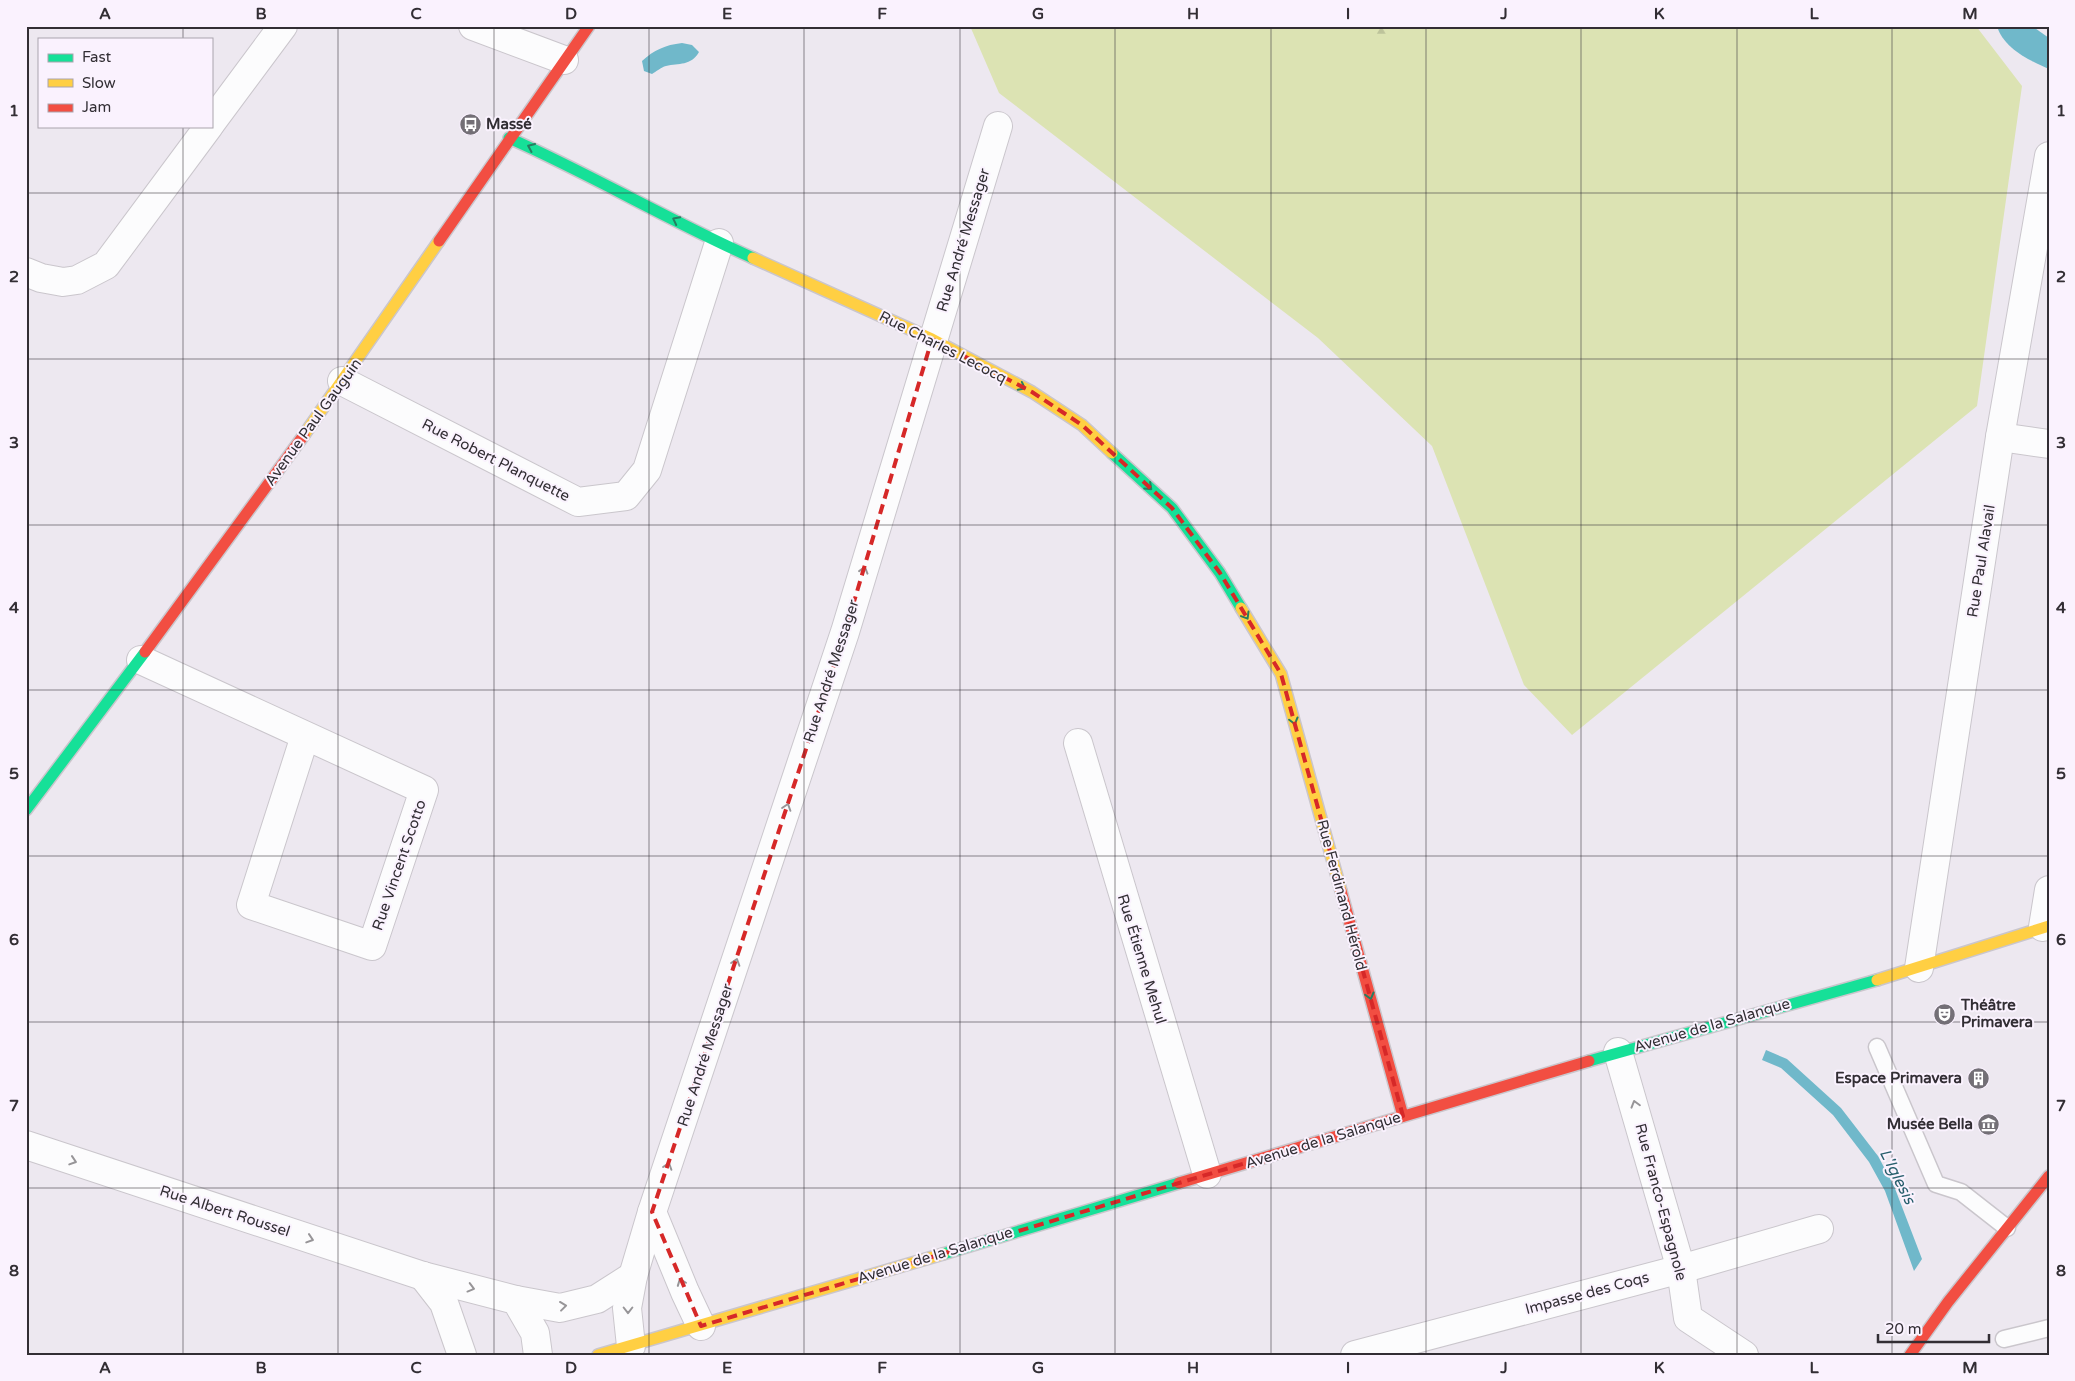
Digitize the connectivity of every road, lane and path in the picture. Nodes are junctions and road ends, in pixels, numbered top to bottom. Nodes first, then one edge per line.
1 (283, 26) edge
2 (473, 26) edge
3 (589, 26) edge
4 (564, 60) junction
5 (212, 122) edge
6 (998, 126) dead end
7 (208, 128) edge
8 (509, 138) junction
9 (2049, 156) edge
10 (719, 242) junction
11 (26, 272) edge
12 (932, 339) junction
13 (342, 381) junction
14 (2000, 437) junction
15 (2049, 444) edge
16 (141, 660) junction
17 (1281, 674) joint
18 (306, 736) junction
19 (1078, 743) dead end
20 (26, 810) edge
21 (2049, 890) edge
22 (2046, 926) edge
23 (1918, 968) junction
24 (1877, 1047) dead end
25 (1618, 1052) junction
26 (1403, 1116) junction
27 (26, 1145) edge
28 (1207, 1174) junction
29 (2049, 1176) edge
30 (652, 1212) junction
31 (2007, 1228) junction
32 (1819, 1229) dead end
33 (1681, 1269) junction
34 (423, 1276) junction
35 (633, 1276) junction
36 (516, 1300) junction
37 (701, 1326) junction
38 (2049, 1328) edge
39 (2004, 1339) dead end
40 (631, 1346) junction
41 (462, 1355) edge
42 (538, 1355) edge
43 (598, 1355) edge
44 (1355, 1355) edge
45 (1744, 1355) edge
46 (1910, 1355) edge

1 - 5 street
2 - 4 street
3 - 4 street, Avenue Paul Gauguin
4 - 8 street, Avenue Paul Gauguin
6 - 12 street, Rue André Messager
7 - 11 street
10 -> 8 street, Rue Charles Lecocq
8 - 13 street, Avenue Paul Gauguin
9 - 14 street, Rue Paul Alavail
10 - 12 street, Rue Charles Lecocq
10 - 13 street, Rue Robert Planquette
12 -> 17 street, Rue Charles Lecocq
30 -> 12 street, Rue André Messager
13 - 16 street, Avenue Paul Gauguin
14 - 15 street
14 - 23 street, Rue Paul Alavail
16 - 18 street, Rue Vincent Scotto
16 - 20 street, Avenue Paul Gauguin
17 -> 26 street, Rue Ferdinand Hérold
18 - 18 street, Rue Vincent Scotto
19 - 28 street, Rue Étienne Mehul
21 - 22 street
22 - 23 street, Avenue de la Salanque
23 - 25 street, Avenue de la Salanque
24 - 31 lane
25 - 26 street, Avenue de la Salanque
33 -> 25 street, Rue Franco-Espagnole
26 - 28 street, Avenue de la Salanque
27 -> 34 street, Rue Albert Roussel
28 - 37 street, Avenue de la Salanque
29 - 31 street
30 - 35 street, Rue André Messager
37 -> 30 street
31 - 46 street
32 - 33 street, Impasse des Coqs
33 - 44 street, Impasse des Coqs
33 - 45 street, Rue Franco-Espagnole
34 -> 36 street, Rue Albert Roussel
34 - 41 street
36 -> 35 street, Rue Albert Roussel
35 -> 40 street, Rue André Messager
36 - 42 street
37 - 40 street, Avenue de la Salanque
38 - 39 lane
40 - 43 street, Avenue de la Salanque

